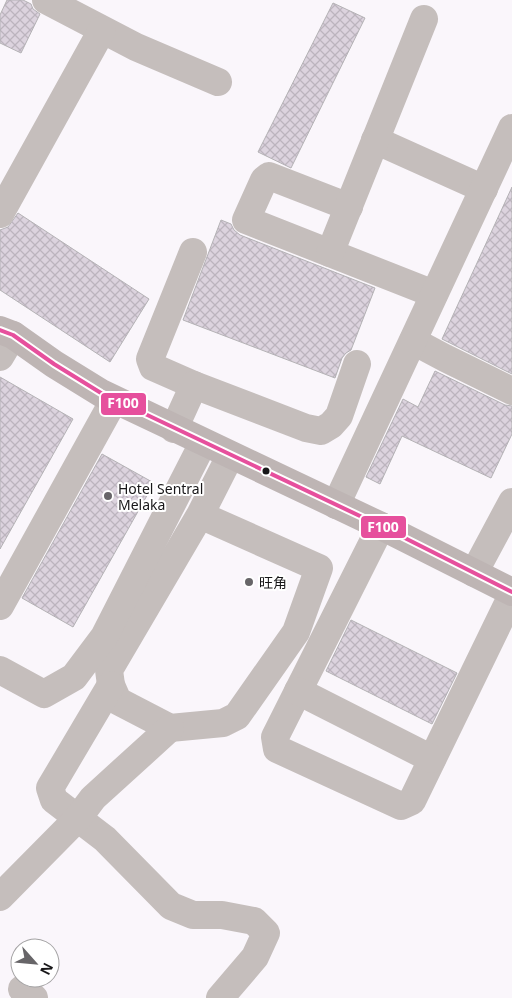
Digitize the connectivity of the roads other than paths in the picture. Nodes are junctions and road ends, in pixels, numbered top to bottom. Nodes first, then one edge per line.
1 (46, 0) edge
2 (424, 19) dead end
3 (102, 30) junction
4 (218, 82) dead end
5 (512, 128) edge
6 (375, 140) junction
7 (512, 166) edge
8 (484, 189) junction
9 (349, 207) junction
10 (0, 214) edge
11 (193, 252) dead end
12 (330, 253) junction
13 (434, 294) junction
14 (3, 337) edge
15 (421, 345) junction
16 (358, 364) dead end
17 (194, 385) junction
18 (512, 391) edge
19 (107, 397) junction
20 (174, 429) junction
21 (203, 443) junction
22 (230, 456) junction
23 (336, 505) junction
24 (511, 506) edge
25 (200, 515) junction
26 (381, 526) junction
27 (0, 568) edge
28 (474, 573) junction
29 (512, 593) edge
30 (0, 606) edge
31 (0, 670) edge
32 (111, 685) junction
33 (298, 690) junction
34 (170, 728) junction
35 (432, 759) junction
36 (78, 818) junction
37 (0, 897) edge
38 (220, 998) edge

1 - 3 street
2 - 6 street
3 - 4 street
3 - 10 street
5 - 8 street
6 - 8 street
6 - 9 street
7 - 15 street
8 - 13 street
9 - 12 street
9 - 12 street
11 - 17 street
12 - 13 street
13 - 15 street
14 - 19 main road
15 - 18 street
15 - 23 street
16 - 17 street
17 - 20 street
19 - 20 main road
19 - 27 street
19 - 30 street
20 - 21 main road
21 - 22 main road
21 - 31 street
22 - 23 main road
22 - 25 street
23 - 26 main road
24 - 28 street
25 - 32 street
25 - 34 street
26 - 28 main road
26 - 33 street
28 - 29 main road
29 - 35 street
32 - 34 street
32 - 36 street
33 - 35 street
33 - 35 street
34 - 36 street
36 - 37 street
36 - 38 street

